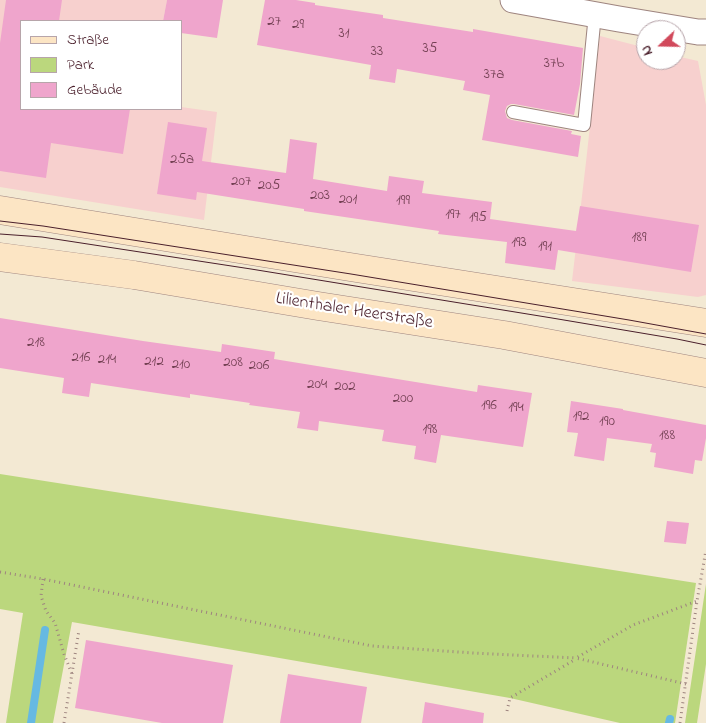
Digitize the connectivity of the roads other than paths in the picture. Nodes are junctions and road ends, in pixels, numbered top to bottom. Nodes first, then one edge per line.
1 (513, 0) edge
2 (595, 14) junction
3 (706, 32) edge
4 (513, 112) dead end
5 (0, 210) edge
6 (0, 258) edge
7 (706, 323) edge
8 (706, 373) edge

1 - 2 street
2 - 3 street
2 - 4 lane
5 - 7 main road
6 - 8 main road, Lilienthaler Heerstraße

